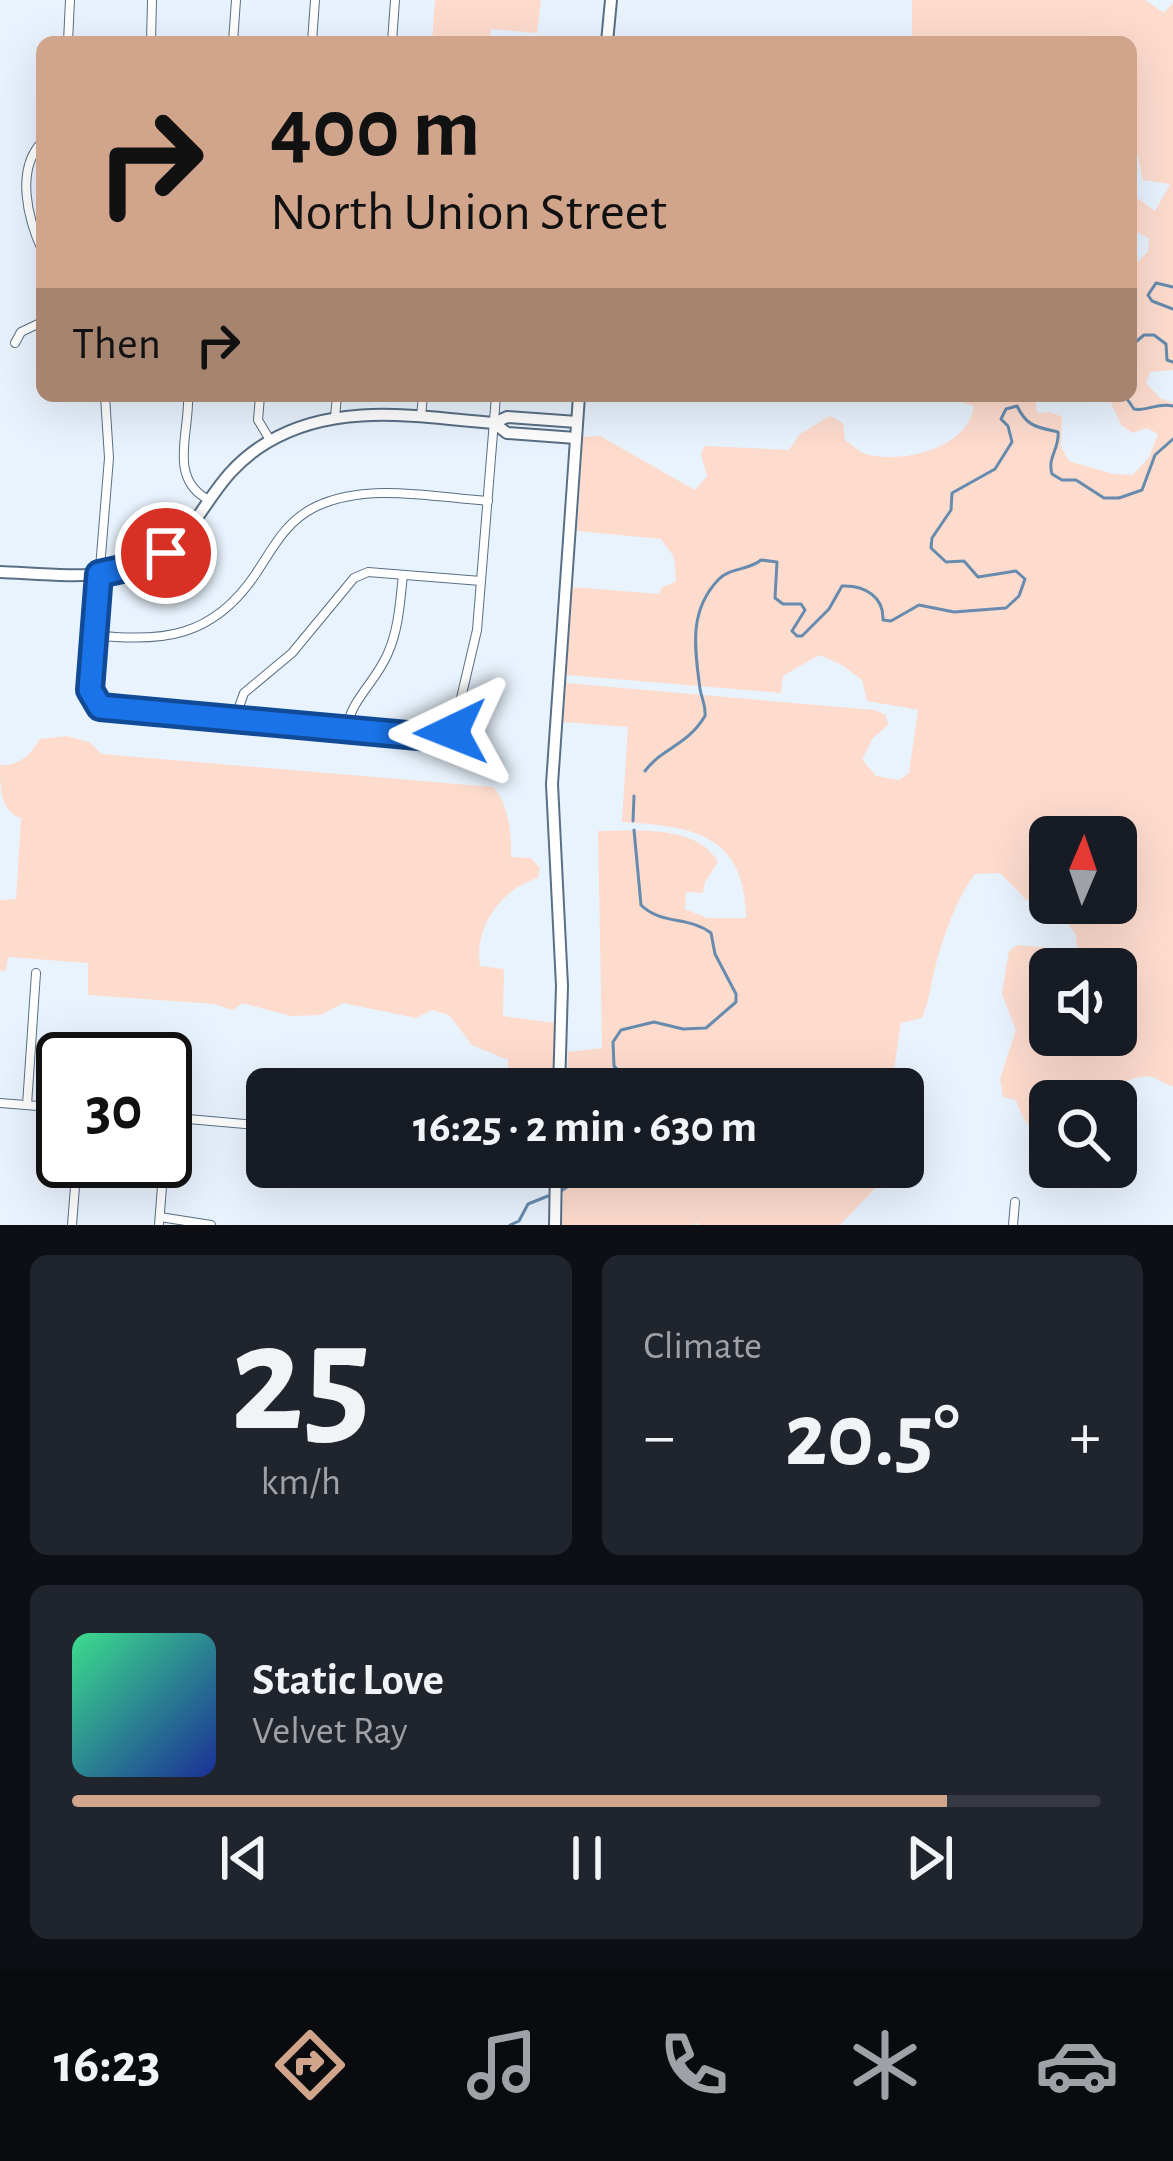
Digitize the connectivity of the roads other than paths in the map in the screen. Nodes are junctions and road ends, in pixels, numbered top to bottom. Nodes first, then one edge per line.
1 (70, 0) edge
2 (152, 0) edge
3 (236, 0) edge
4 (315, 0) edge
5 (394, 0) edge
6 (611, 0) edge
7 (68, 36) edge
8 (152, 36) edge
9 (233, 36) edge
10 (312, 36) edge
11 (392, 36) edge
12 (608, 36) edge
13 (36, 151) edge
14 (36, 232) edge
15 (36, 325) edge
16 (15, 343) dead end
17 (106, 402) edge
18 (188, 402) edge
19 (260, 402) edge
20 (336, 402) edge
21 (423, 402) edge
22 (496, 402) edge
23 (579, 402) edge
24 (335, 417) junction
25 (422, 418) junction
26 (577, 422) junction
27 (494, 423) junction
28 (576, 438) junction
29 (270, 440) junction
30 (207, 499) junction
31 (488, 501) junction
32 (0, 572) edge
33 (99, 574) junction
34 (403, 575) junction
35 (481, 581) junction
36 (94, 635) junction
37 (234, 721) junction
38 (346, 730) junction
39 (36, 973) dead end
40 (560, 1068) edge
41 (0, 1103) edge
42 (27, 1105) junction
43 (36, 1106) edge
44 (192, 1119) edge
45 (246, 1124) edge
46 (74, 1188) edge
47 (162, 1188) edge
48 (556, 1188) edge
49 (1015, 1202) dead end
50 (159, 1221) edge
51 (72, 1225) edge
52 (211, 1225) edge
53 (555, 1225) edge
54 (1012, 1225) edge

1 - 7 street
2 - 8 street
3 - 9 street
4 - 10 street
5 - 11 street
6 - 12 main road
13 - 14 street
15 - 16 street
17 - 33 street
18 - 30 street
19 - 29 street
20 - 24 street
21 - 25 street
22 - 27 street
23 - 26 main road
24 - 25 main road
24 - 29 main road
25 - 27 main road
26 - 27 main road
26 - 28 main road
27 - 28 main road
27 - 31 street
28 - 40 main road
29 - 30 main road
30 - 33 main road
31 - 35 street
31 - 36 street
32 - 33 main road
33 - 36 street
34 - 35 street
34 - 37 street
34 - 38 street
35 - 38 street
36 - 37 street
37 - 38 street
39 - 42 street
41 - 42 street
42 - 43 street
44 - 45 street
46 - 51 street
47 - 50 street
48 - 53 main road
49 - 54 street
50 - 52 street

